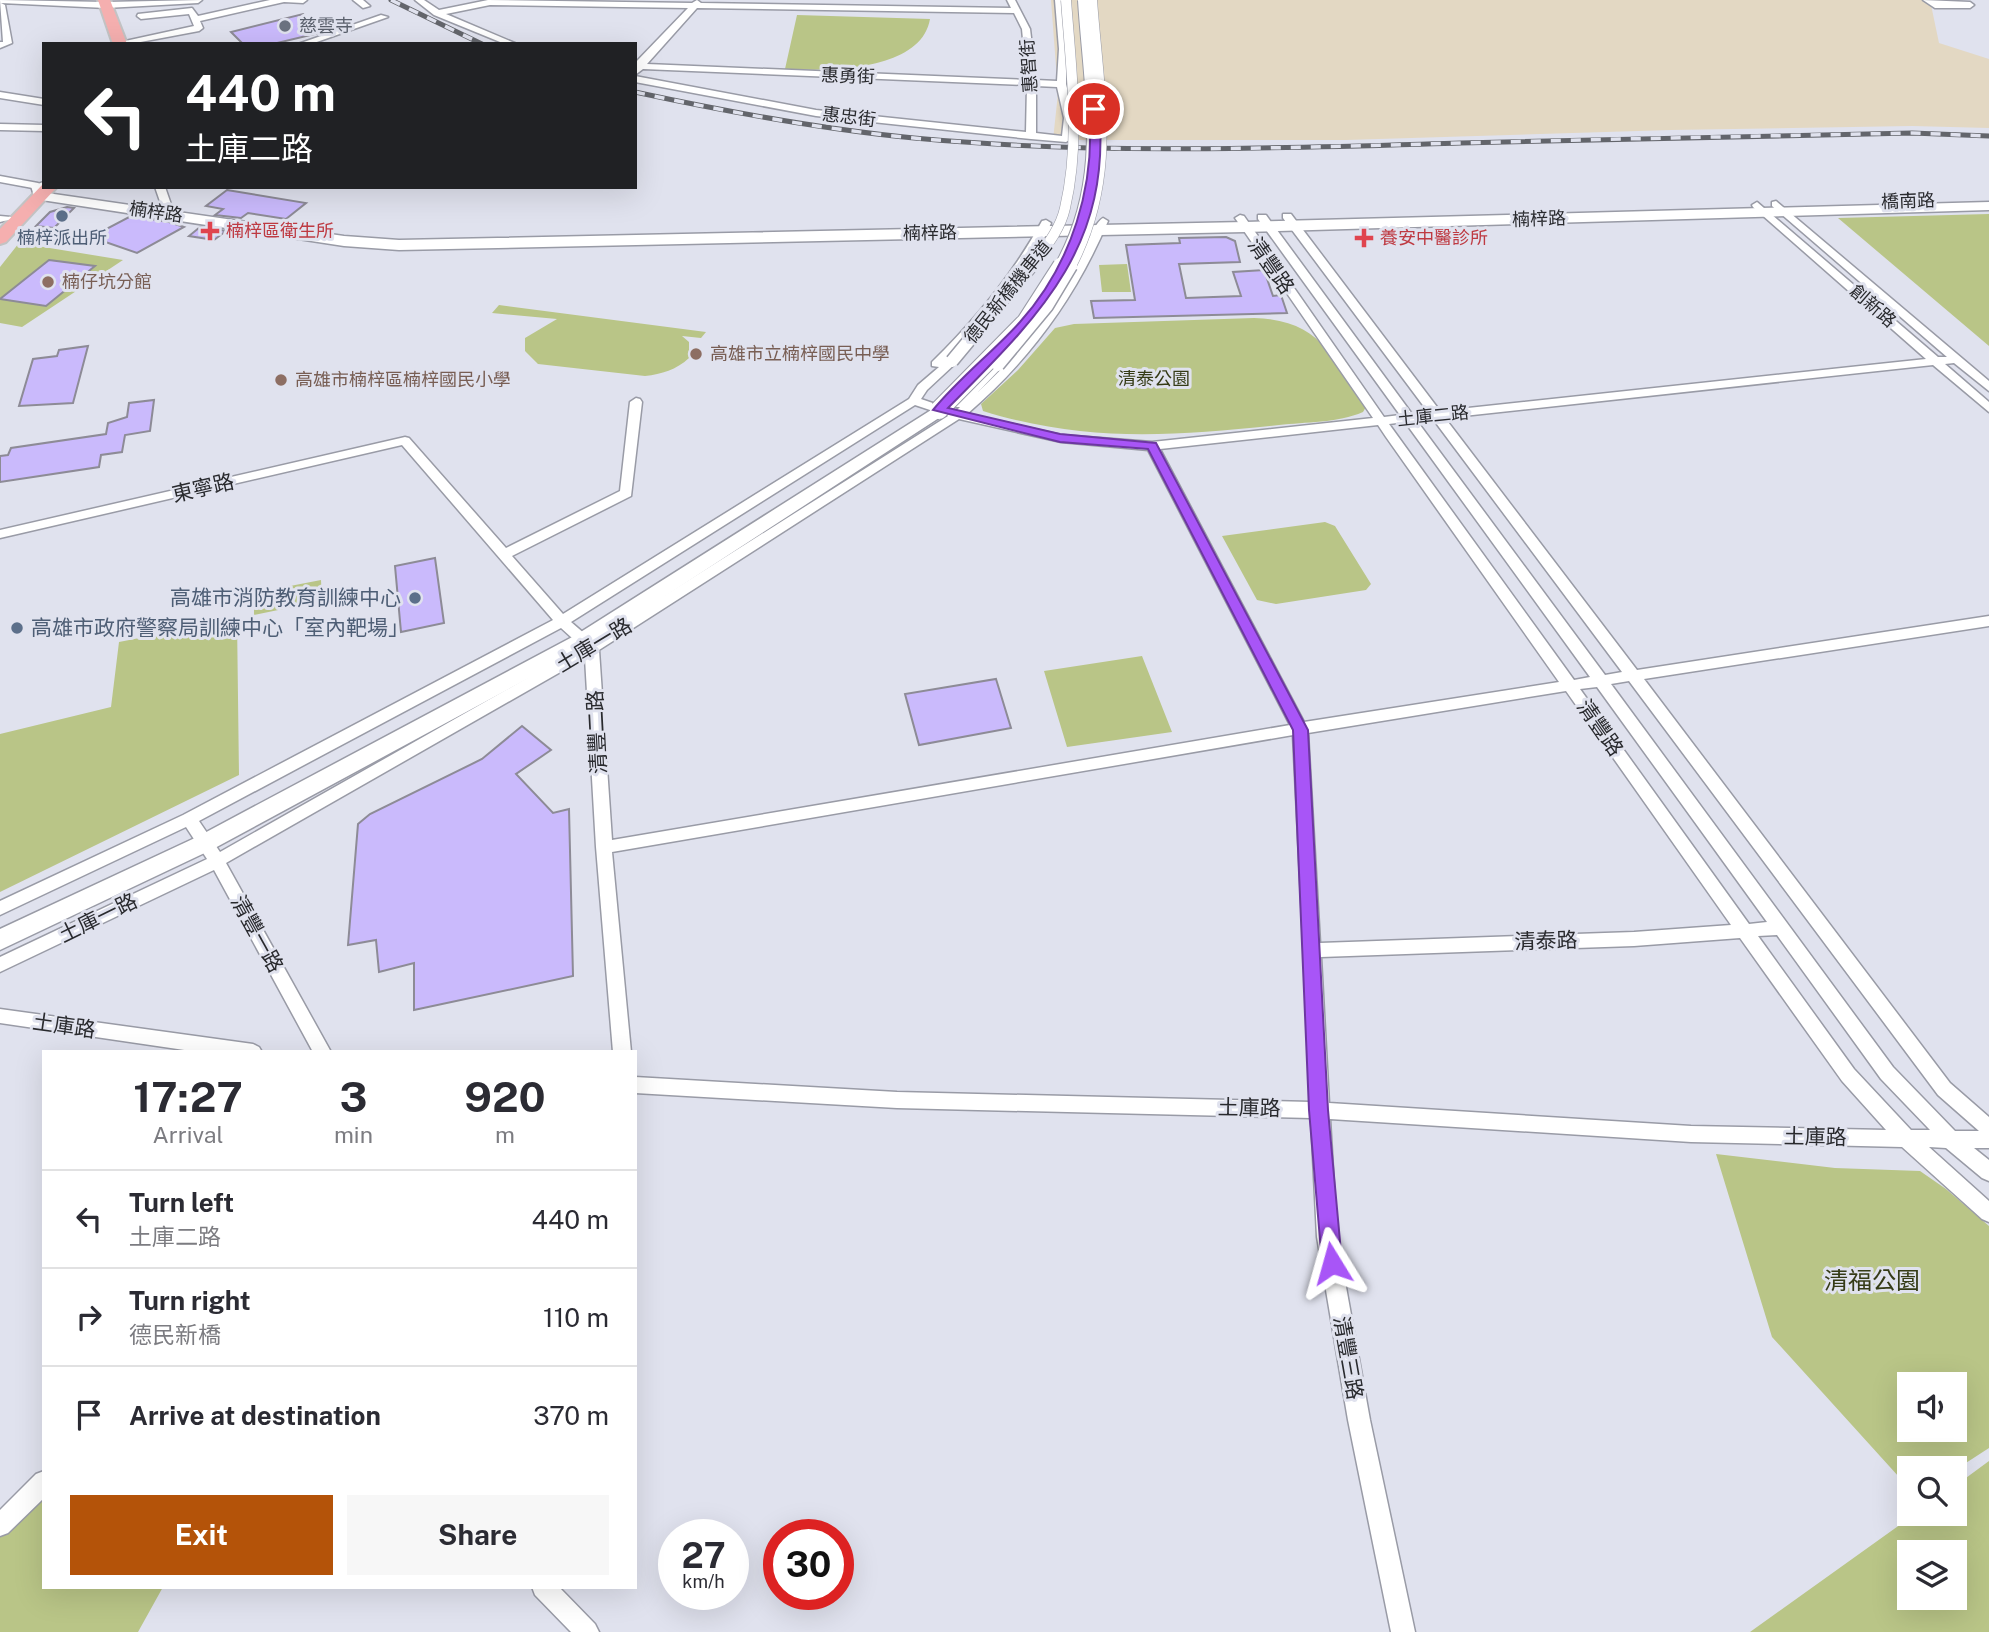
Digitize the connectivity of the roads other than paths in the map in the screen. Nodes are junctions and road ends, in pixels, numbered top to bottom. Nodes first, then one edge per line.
1 (198, 0) edge
2 (281, 0) edge
3 (287, 0) edge
4 (303, 0) edge
5 (357, 0) edge
6 (419, 0) edge
7 (1011, 0) edge
8 (1059, 0) edge
9 (1066, 0) edge
10 (1074, 0) edge
11 (1085, 0) edge
12 (1092, 0) edge
13 (1927, 0) edge
14 (98, 2) edge
15 (0, 3) edge
16 (697, 3) edge
17 (1970, 5) dead end
18 (366, 6) dead end
19 (1016, 11) junction
20 (437, 13) junction
21 (141, 16) dead end
22 (384, 17) dead end
23 (197, 19) junction
24 (105, 42) edge
25 (119, 42) edge
26 (126, 42) edge
27 (308, 42) edge
28 (508, 42) edge
29 (0, 45) edge
30 (637, 68) edge
31 (637, 79) edge
32 (1032, 82) junction
33 (1061, 84) junction
34 (742, 85) junction
35 (0, 95) edge
36 (42, 102) edge
37 (0, 128) edge
38 (42, 128) edge
39 (1031, 136) junction
40 (0, 179) edge
41 (42, 186) edge
42 (42, 189) edge
43 (43, 189) edge
44 (56, 189) edge
45 (161, 189) edge
46 (1989, 198) edge
47 (1989, 206) edge
48 (1830, 207) junction
49 (1771, 208) junction
50 (168, 209) junction
51 (2, 221) edge
52 (1290, 221) junction
53 (1242, 222) junction
54 (1265, 222) junction
55 (1101, 226) junction
56 (1045, 227) junction
57 (0, 239) edge
58 (1956, 359) junction
59 (1936, 361) junction
60 (1989, 387) edge
61 (636, 402) dead end
62 (935, 408) junction
63 (1989, 408) edge
64 (1436, 415) junction
65 (1407, 419) junction
66 (1381, 422) junction
67 (1152, 446) junction
68 (0, 534) edge
69 (505, 554) junction
70 (1989, 621) edge
71 (578, 635) junction
72 (1631, 676) junction
73 (1600, 681) junction
74 (1570, 686) junction
75 (1300, 730) junction
76 (202, 839) junction
77 (604, 847) junction
78 (0, 908) edge
79 (0, 927) edge
80 (1780, 929) junction
81 (1743, 932) junction
82 (0, 940) edge
83 (1312, 950) junction
84 (0, 965) edge
85 (0, 1016) edge
86 (239, 1050) edge
87 (321, 1050) edge
88 (622, 1050) edge
89 (637, 1085) edge
90 (1318, 1110) junction
91 (1989, 1129) edge
92 (1907, 1139) junction
93 (1951, 1140) junction
94 (1989, 1140) edge
95 (1989, 1172) edge
96 (1989, 1213) edge
97 (42, 1484) edge
98 (0, 1525) edge
99 (545, 1589) edge
100 (587, 1632) edge
101 (1403, 1632) edge

1 - 14 street
2 - 23 street
3 - 4 street
5 - 18 street
6 - 20 street
7 - 19 street, 惠智街
8 - 33 street
9 - 62 street, 德民新橋機車道, bridge
10 - 62 street
11 - 62 street, bridge
12 - 62 street, 德民新橋機車道, bridge
13 - 17 street
14 - 15 street
14 - 24 main road
14 - 25 main road
15 - 29 street
16 - 19 street
16 - 20 street
16 - 30 street
19 - 32 street, 惠智街
20 - 28 street
21 - 23 street
22 - 27 street
23 - 26 street
30 - 34 street, 惠勇街
31 - 34 street, 惠忠街
32 - 33 street, 惠勇街
32 - 34 street, 惠勇街
32 - 39 street, 惠智街
33 - 39 street, 惠忠街
34 - 39 street, 惠忠街
35 - 36 street
37 - 38 street
40 - 41 street, 楠梓路
42 - 51 main road
43 - 57 main road
44 - 50 street, 楠梓路
45 - 50 street
46 - 48 street, 橋南路
47 - 48 street, 橋南路
48 - 49 street, 楠梓路
49 - 52 street, 楠梓路
49 - 58 street, 創新路
49 - 59 street, 創新路
50 - 56 street, 楠梓路
52 - 54 street, 楠梓路
52 - 64 street, 清豐路
53 - 54 street, 楠梓路
53 - 55 street, 楠梓路
53 - 66 street, 清豐路
54 - 65 street, 清豐路
55 - 56 street, 楠梓路
55 - 62 street, 土庫一路
56 - 62 street
58 - 59 street, 土庫二路
58 - 60 street, 創新路
59 - 63 street, 創新路
59 - 64 street, 土庫二路
61 - 69 street
62 - 67 street, 土庫二路
62 - 71 street, 土庫一路
64 - 65 street, 土庫二路
64 - 72 street, 清豐路
65 - 66 street, 土庫二路
65 - 73 street, 清豐路
66 - 67 street, 土庫二路
66 - 74 street, 清豐路
67 - 75 street, 清豐三路
68 - 69 street, 東寧路
69 - 71 street
70 - 72 street
71 - 76 street, 土庫一路
71 - 76 street, 土庫一路
71 - 77 street, 清豐二路
72 - 73 street
72 - 91 street, 清豐路
73 - 74 street
73 - 80 street, 清豐路
74 - 75 street
74 - 81 street, 清豐路
75 - 77 street
75 - 83 street, 清豐三路
76 - 78 street, 土庫一路
76 - 79 street, 土庫一路
76 - 82 street, 土庫一路
76 - 84 street, 土庫一路
76 - 87 street, 清豐一路
77 - 88 street, 清豐二路
80 - 81 street, 清泰路
80 - 93 street, 清豐路
81 - 83 street, 清泰路
81 - 92 street, 清豐路
83 - 90 street, 清豐三路
85 - 86 street, 土庫路
89 - 90 street, 土庫路
90 - 92 street, 土庫路
90 - 101 street, 清豐三路
92 - 93 street, 土庫路
92 - 96 street, 清豐路
93 - 94 street, 土庫路
93 - 95 street, 清豐路
97 - 98 street
99 - 100 street

